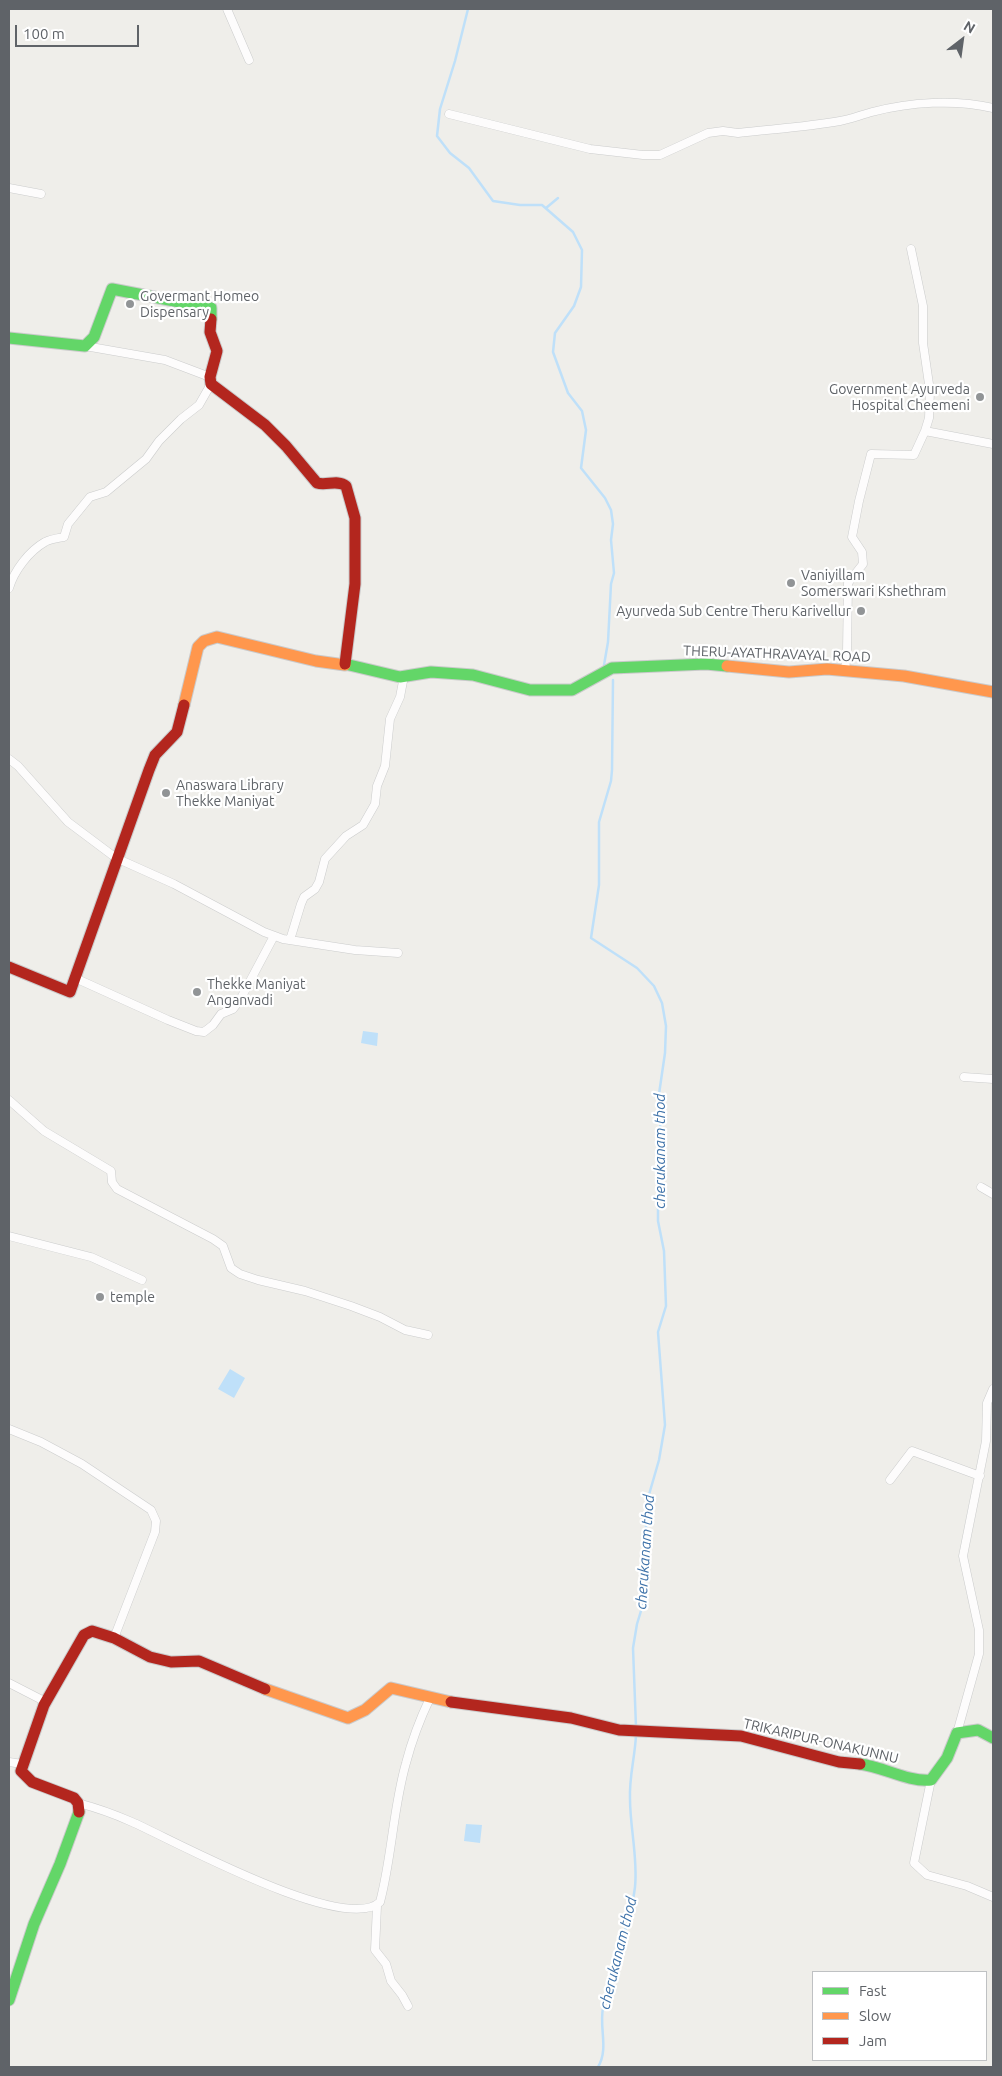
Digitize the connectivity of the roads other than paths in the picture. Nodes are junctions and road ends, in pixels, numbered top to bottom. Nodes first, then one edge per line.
1 (227, 9) edge
2 (249, 60) dead end
3 (993, 108) edge
4 (449, 114) dead end
5 (9, 188) edge
6 (41, 194) dead end
7 (911, 249) dead end
8 (9, 338) edge
9 (85, 346) junction
10 (210, 380) junction
11 (925, 430) junction
12 (993, 444) edge
13 (9, 588) edge
14 (345, 665) junction
15 (845, 670) junction
16 (404, 676) junction
17 (993, 692) edge
18 (9, 758) edge
19 (116, 858) junction
20 (274, 936) junction
21 (290, 940) junction
22 (398, 953) dead end
23 (9, 967) edge
24 (75, 978) junction
25 (964, 1077) dead end
26 (993, 1079) edge
27 (9, 1100) edge
28 (981, 1186) dead end
29 (993, 1194) edge
30 (9, 1236) edge
31 (142, 1280) dead end
32 (428, 1335) dead end
33 (993, 1388) edge
34 (9, 1428) edge
35 (980, 1476) junction
36 (890, 1480) dead end
37 (114, 1638) junction
38 (9, 1683) edge
39 (430, 1698) junction
40 (46, 1702) junction
41 (958, 1733) junction
42 (993, 1738) edge
43 (9, 1762) edge
44 (22, 1764) junction
45 (931, 1780) junction
46 (78, 1803) junction
47 (993, 1897) edge
48 (377, 1906) junction
49 (9, 2000) edge
50 (408, 2006) dead end

1 - 2 street
3 - 4 street
5 - 6 street
7 - 11 street
8 - 9 street
9 - 10 street
9 - 10 street
10 - 13 street
10 - 14 street
11 - 12 street
11 - 15 street
14 - 16 street, THERU-AYATHRAVAYAL ROAD
14 - 19 street, THERU-AYATHRAVAYAL ROAD
15 - 16 street, THERU-AYATHRAVAYAL ROAD
15 - 17 street, THERU-AYATHRAVAYAL ROAD
16 - 21 street
18 - 19 street
19 - 20 street
19 - 24 street, THERU-AYATHRAVAYAL ROAD
20 - 21 street
20 - 24 street
21 - 22 street
23 - 24 street
25 - 26 street
27 - 32 street
28 - 29 street
30 - 31 street
33 - 35 street
34 - 37 street
35 - 36 street
35 - 41 street
37 - 39 street, TRIKARIPUR-ONAKUNNU
37 - 40 street
38 - 40 street
39 - 45 street, TRIKARIPUR-ONAKUNNU
39 - 48 street
40 - 44 street
41 - 42 street
41 - 45 street
43 - 44 street
44 - 46 street
45 - 47 street
46 - 48 street
46 - 49 street
48 - 50 street

